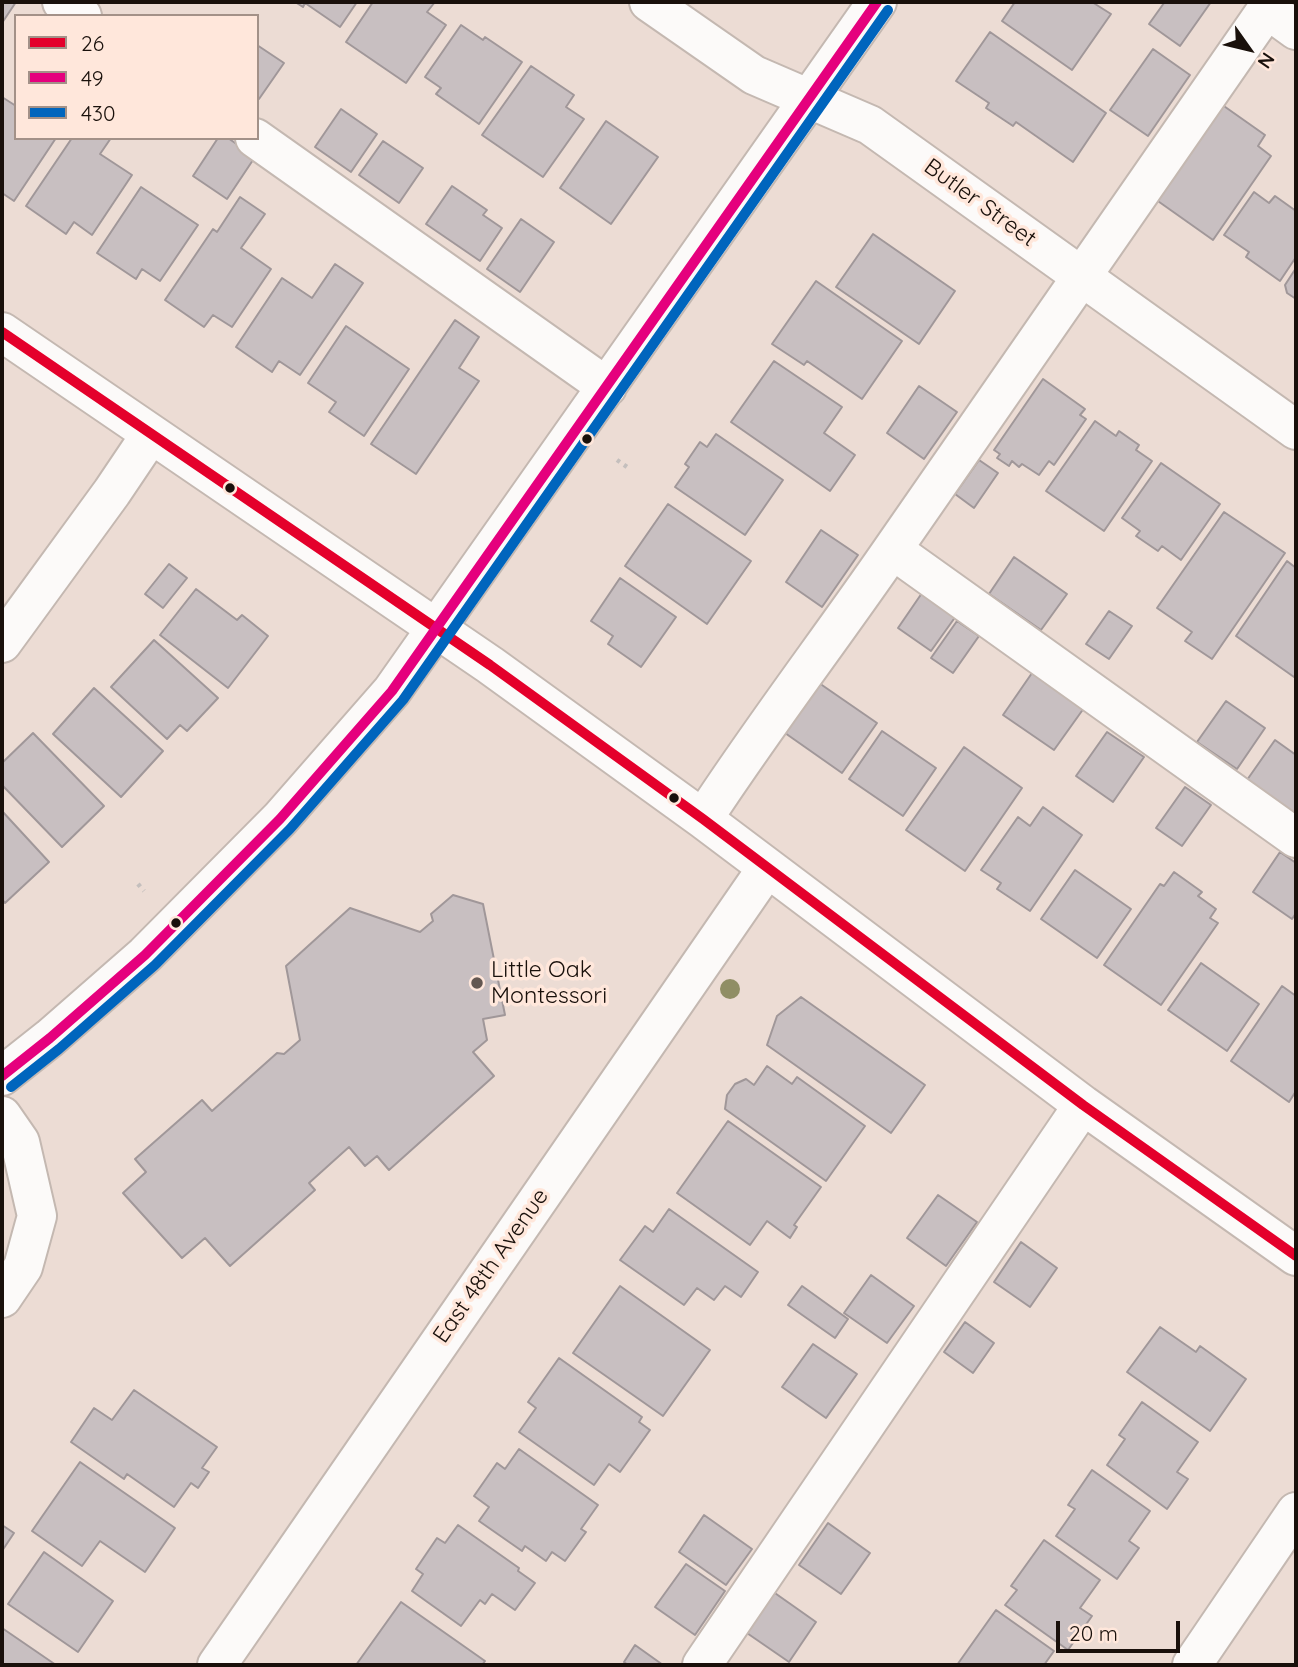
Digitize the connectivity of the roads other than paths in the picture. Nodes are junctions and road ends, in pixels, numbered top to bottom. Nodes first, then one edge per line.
1 (62, 2) edge
2 (649, 2) edge
3 (877, 2) edge
4 (79, 14) edge
5 (1278, 14) edge
6 (809, 98) junction
7 (258, 140) edge
8 (1080, 275) junction
9 (2, 332) edge
10 (607, 387) junction
11 (1296, 430) edge
12 (151, 434) junction
13 (893, 550) junction
14 (436, 628) junction
15 (2, 643) edge
16 (703, 819) junction
17 (1296, 838) edge
18 (766, 868) junction
19 (2, 1076) edge
20 (1083, 1105) junction
21 (2, 1116) edge
22 (1296, 1256) edge
23 (2, 1298) edge
24 (1296, 1512) edge
25 (217, 1665) edge
26 (702, 1665) edge
27 (1192, 1665) edge

1 - 4 street
2 - 6 street, Butler Street
3 - 6 street
5 - 8 street
6 - 8 street, Butler Street
6 - 10 street
7 - 10 street
8 - 11 street, Butler Street
8 - 13 street
9 - 12 street
10 - 14 street
12 - 14 street
12 - 15 street
13 - 16 street
13 - 17 street
14 - 16 street
14 - 19 street
16 - 18 street
18 - 20 street
18 - 25 street, East 48th Avenue
20 - 22 street
20 - 26 street
21 - 23 street
24 - 27 street

